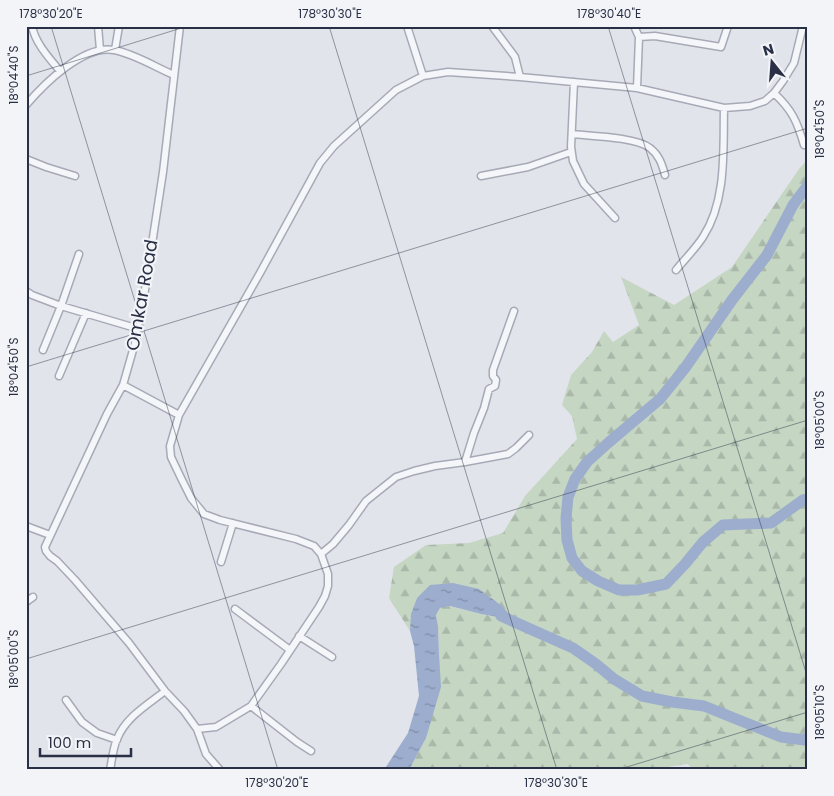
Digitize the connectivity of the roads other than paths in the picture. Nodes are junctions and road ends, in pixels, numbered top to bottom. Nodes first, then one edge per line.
1 (32, 26) edge
2 (98, 26) edge
3 (118, 26) edge
4 (180, 26) edge
5 (407, 26) edge
6 (492, 26) edge
7 (634, 26) edge
8 (728, 26) edge
9 (803, 26) edge
10 (639, 37) junction
11 (100, 50) junction
12 (115, 50) junction
13 (60, 72) junction
14 (174, 75) junction
15 (423, 76) junction
16 (520, 77) junction
17 (574, 82) junction
18 (637, 88) junction
19 (774, 93) junction
20 (26, 105) edge
21 (724, 108) junction
22 (572, 134) junction
23 (804, 145) dead end
24 (571, 152) junction
25 (26, 159) edge
26 (665, 175) dead end
27 (75, 176) dead end
28 (481, 176) dead end
29 (616, 218) dead end
30 (79, 254) dead end
31 (676, 270) dead end
32 (28, 295) edge
33 (61, 306) junction
34 (514, 311) dead end
35 (86, 313) junction
36 (139, 329) junction
37 (43, 350) dead end
38 (59, 376) dead end
39 (123, 385) junction
40 (179, 415) junction
41 (529, 435) dead end
42 (465, 462) junction
43 (232, 523) junction
44 (26, 526) edge
45 (50, 536) junction
46 (321, 554) junction
47 (221, 562) dead end
48 (33, 597) dead end
49 (26, 602) edge
50 (235, 609) dead end
51 (299, 636) junction
52 (290, 650) junction
53 (332, 657) dead end
54 (165, 691) junction
55 (66, 700) dead end
56 (251, 706) junction
57 (197, 729) junction
58 (117, 740) junction
59 (311, 750) dead end
60 (110, 770) edge
61 (220, 770) edge

1 - 13 street
2 - 11 street
3 - 12 street
4 - 14 street, Omkar Road
5 - 15 street
6 - 16 street
7 - 10 street
8 - 10 street
9 - 19 street
10 - 18 street
11 - 12 street
11 - 13 street
12 - 14 street
13 - 20 street
14 - 36 street, Omkar Road
15 - 16 street
15 - 40 street
16 - 17 street
17 - 18 street
17 - 22 street
18 - 21 street
19 - 21 street
19 - 23 street
21 - 31 street
22 - 24 street
22 - 26 street
24 - 28 street
24 - 29 street
25 - 27 street
30 - 33 street
32 - 33 street
33 - 35 street
33 - 37 street
34 - 42 street
35 - 36 street
35 - 38 street
36 - 39 street, Omkar Road
39 - 40 street
39 - 45 street, Omkar Road
40 - 43 street
41 - 42 street
42 - 46 street
43 - 46 street
43 - 47 street
44 - 45 street
45 - 54 street, Omkar Road
46 - 51 street
48 - 49 street
50 - 52 street
51 - 52 street
51 - 53 street
52 - 56 street
54 - 57 street
54 - 58 street
55 - 58 street
56 - 57 street
56 - 59 street
57 - 61 street
58 - 60 street

